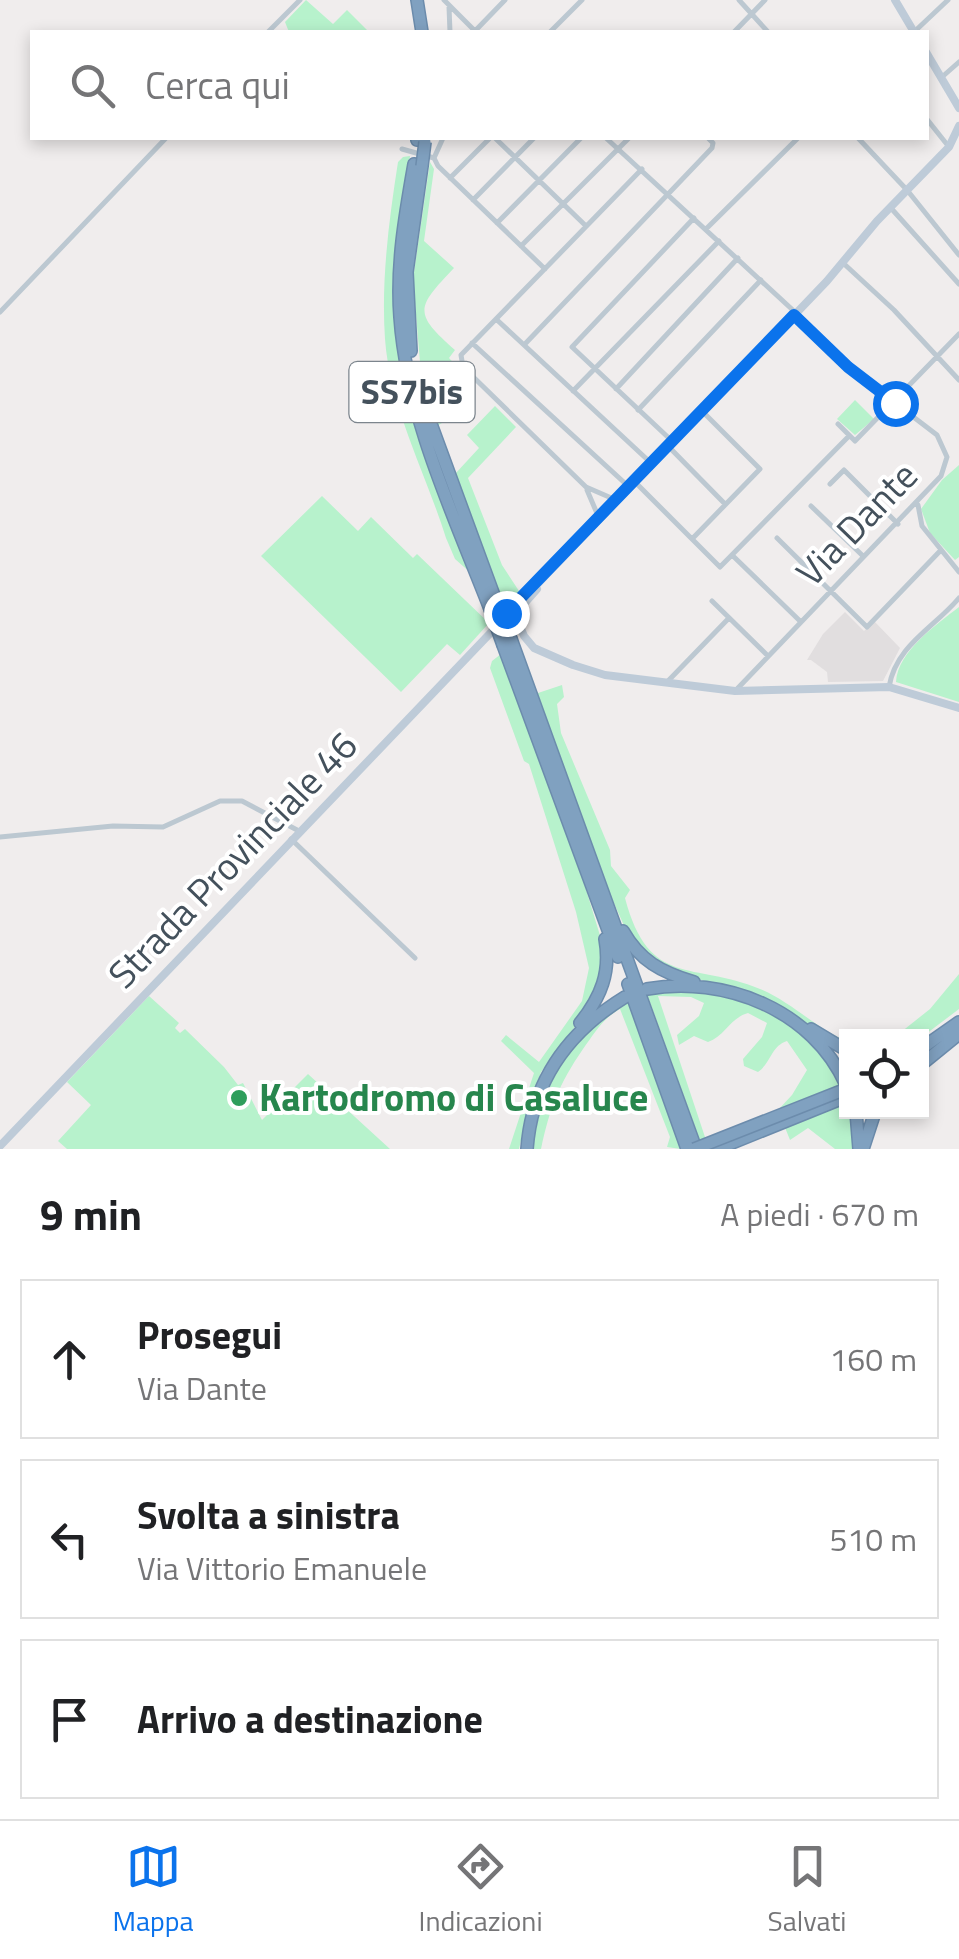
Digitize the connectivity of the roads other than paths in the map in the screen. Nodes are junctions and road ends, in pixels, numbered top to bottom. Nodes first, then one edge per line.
1 (300, 0) edge
2 (418, 0) edge
3 (425, 0) edge
4 (444, 0) edge
5 (505, 0) edge
6 (582, 0) edge
7 (739, 0) edge
8 (764, 0) edge
9 (895, 0) edge
10 (948, 0) edge
11 (449, 7) junction
12 (752, 14) junction
13 (270, 30) edge
14 (422, 30) edge
15 (430, 30) edge
16 (450, 30) edge
17 (474, 30) edge
18 (478, 30) edge
19 (552, 30) edge
20 (736, 30) edge
21 (766, 30) edge
22 (913, 30) edge
23 (916, 30) edge
24 (929, 57) edge
25 (959, 62) edge
26 (942, 78) junction
27 (959, 108) edge
28 (929, 121) edge
29 (959, 126) edge
30 (164, 140) edge
31 (422, 140) edge
32 (442, 140) edge
33 (490, 140) edge
34 (494, 140) edge
35 (532, 140) edge
36 (579, 140) edge
37 (608, 140) edge
38 (627, 140) edge
39 (710, 140) edge
40 (796, 140) edge
41 (860, 140) edge
42 (953, 145) edge
43 (618, 148) junction
44 (402, 149) dead end
45 (515, 157) junction
46 (434, 158) junction
47 (642, 170) junction
48 (450, 178) junction
49 (539, 180) junction
50 (907, 190) junction
51 (668, 194) junction
52 (473, 200) junction
53 (562, 203) junction
54 (890, 207) junction
55 (694, 218) junction
56 (497, 223) junction
57 (586, 227) junction
58 (706, 229) junction
59 (719, 241) junction
60 (521, 246) junction
61 (959, 255) edge
62 (738, 258) junction
63 (842, 262) junction
64 (545, 269) junction
65 (762, 280) junction
66 (959, 284) edge
67 (0, 312) edge
68 (795, 314) junction
69 (496, 318) junction
70 (959, 334) edge
71 (472, 343) junction
72 (524, 345) junction
73 (938, 357) junction
74 (594, 369) junction
75 (959, 380) edge
76 (616, 390) junction
77 (573, 391) junction
78 (895, 403) junction
79 (638, 410) junction
80 (701, 410) junction
81 (838, 424) dead end
82 (849, 436) junction
83 (670, 444) junction
84 (651, 463) junction
85 (632, 484) junction
86 (830, 484) dead end
87 (586, 487) junction
88 (616, 500) junction
89 (919, 502) junction
90 (725, 504) junction
91 (812, 506) dead end
92 (599, 518) junction
93 (898, 524) junction
94 (777, 538) dead end
95 (692, 539) junction
96 (942, 550) junction
97 (732, 555) junction
98 (864, 557) junction
99 (959, 572) edge
100 (540, 578) junction
101 (831, 591) junction
102 (959, 598) edge
103 (712, 601) dead end
104 (506, 613) junction
105 (729, 618) junction
106 (801, 622) junction
107 (521, 629) junction
108 (491, 630) junction
109 (507, 642) junction
110 (768, 656) junction
111 (666, 683) junction
112 (889, 687) junction
113 (735, 690) junction
114 (959, 708) edge
115 (299, 831) junction
116 (0, 837) edge
117 (291, 839) junction
118 (604, 894) junction
119 (599, 910) junction
120 (414, 958) dead end
121 (712, 987) junction
122 (647, 990) dead end
123 (625, 997) dead end
124 (790, 1019) junction
125 (959, 1021) edge
126 (959, 1032) edge
127 (929, 1040) edge
128 (839, 1046) edge
129 (562, 1050) junction
130 (929, 1051) edge
131 (929, 1058) edge
132 (839, 1074) edge
133 (839, 1090) edge
134 (839, 1100) edge
135 (857, 1119) edge
136 (872, 1119) edge
137 (0, 1146) edge
138 (524, 1149) edge
139 (692, 1149) edge
140 (717, 1149) edge
141 (861, 1149) edge

1 - 13 street
2 - 14 highway
3 - 15 highway
4 - 11 street
5 - 18 street
6 - 19 street
7 - 12 street
8 - 12 street
9 - 22 street
10 - 23 street
11 - 16 street
11 - 17 street
12 - 20 street
12 - 21 street
24 - 26 street
25 - 26 street
26 - 27 street
28 - 42 street
29 - 42 street, Strada Provinciale 46
30 - 67 street
31 - 109 highway, SS7bis, bridge
32 - 46 street
33 - 48 street
34 - 45 street
35 - 45 street
36 - 49 street
37 - 43 street, Via Dante
38 - 43 street
39 - 51 street
40 - 58 street
41 - 50 street
42 - 50 street, Strada Provinciale 46
43 - 47 street, Via Dante
43 - 53 street
44 - 46 street
45 - 49 street
45 - 52 street
46 - 48 street
47 - 51 street, Via Dante
47 - 57 street
48 - 52 street
49 - 53 street
49 - 56 street
50 - 54 street, Strada Provinciale 46
50 - 61 street
51 - 55 street, Via Dante
51 - 72 street
52 - 56 street
53 - 57 street
53 - 60 street
54 - 63 street, Strada Provinciale 46
54 - 66 street
55 - 58 street, Via Dante
55 - 74 street
56 - 60 street
57 - 64 street
58 - 59 street, Via Dante
59 - 62 street, Via Dante
59 - 74 street
60 - 64 street
62 - 65 street, Via Dante
62 - 76 street
63 - 68 street, Strada Provinciale 46
63 - 73 street
64 - 69 street
65 - 68 street, Via Dante
65 - 79 street
68 - 78 street, Via Dante
68 - 80 street, Strada Provinciale 46
69 - 71 street
69 - 72 street
70 - 73 street
71 - 85 street
71 - 87 street
72 - 77 street
73 - 75 street
73 - 78 street
74 - 76 street
74 - 77 street
76 - 79 street
77 - 84 street
78 - 82 street
78 - 89 street, Via Dante
79 - 83 street
80 - 83 street, Strada Provinciale 46
80 - 90 street
81 - 82 street
82 - 97 street
83 - 84 street, Strada Provinciale 46
83 - 90 street
84 - 85 street, Strada Provinciale 46
85 - 88 street, Strada Provinciale 46
85 - 95 street
86 - 93 street
87 - 88 street
87 - 92 street
88 - 92 street, Strada Provinciale 46
89 - 93 street, Via Dante
89 - 96 street
90 - 95 street
91 - 98 street
92 - 100 street, Strada Provinciale 46
93 - 98 street, Via Dante
94 - 101 street
95 - 97 street
96 - 99 street
96 - 101 street
97 - 106 street
98 - 101 street, Via Dante
100 - 104 street, Strada Provinciale 46
100 - 107 street
101 - 106 street, Via Dante
102 - 112 street
103 - 105 street
104 - 107 street
104 - 108 street, Strada Provinciale 46
105 - 110 street
105 - 111 street
106 - 110 street, Via Dante
107 - 108 street
107 - 111 street
108 - 115 street, Strada Provinciale 46
109 - 118 highway, SS7bis
109 - 119 highway, SS7bis
110 - 113 street, Via Dante
111 - 113 street
112 - 113 street
112 - 114 street
115 - 116 street
115 - 117 street, Strada Provinciale 46
117 - 120 street
117 - 137 street, Strada Provinciale 46
118 - 121 highway
118 - 139 highway, SS7bis
119 - 129 highway
119 - 139 highway, SS7bis
121 - 122 highway
121 - 124 highway
123 - 129 highway
124 - 128 highway
124 - 132 highway
125 - 127 highway
126 - 130 highway
126 - 131 highway
129 - 138 highway
133 - 139 highway, bridge
134 - 140 highway
135 - 141 highway
136 - 141 highway

